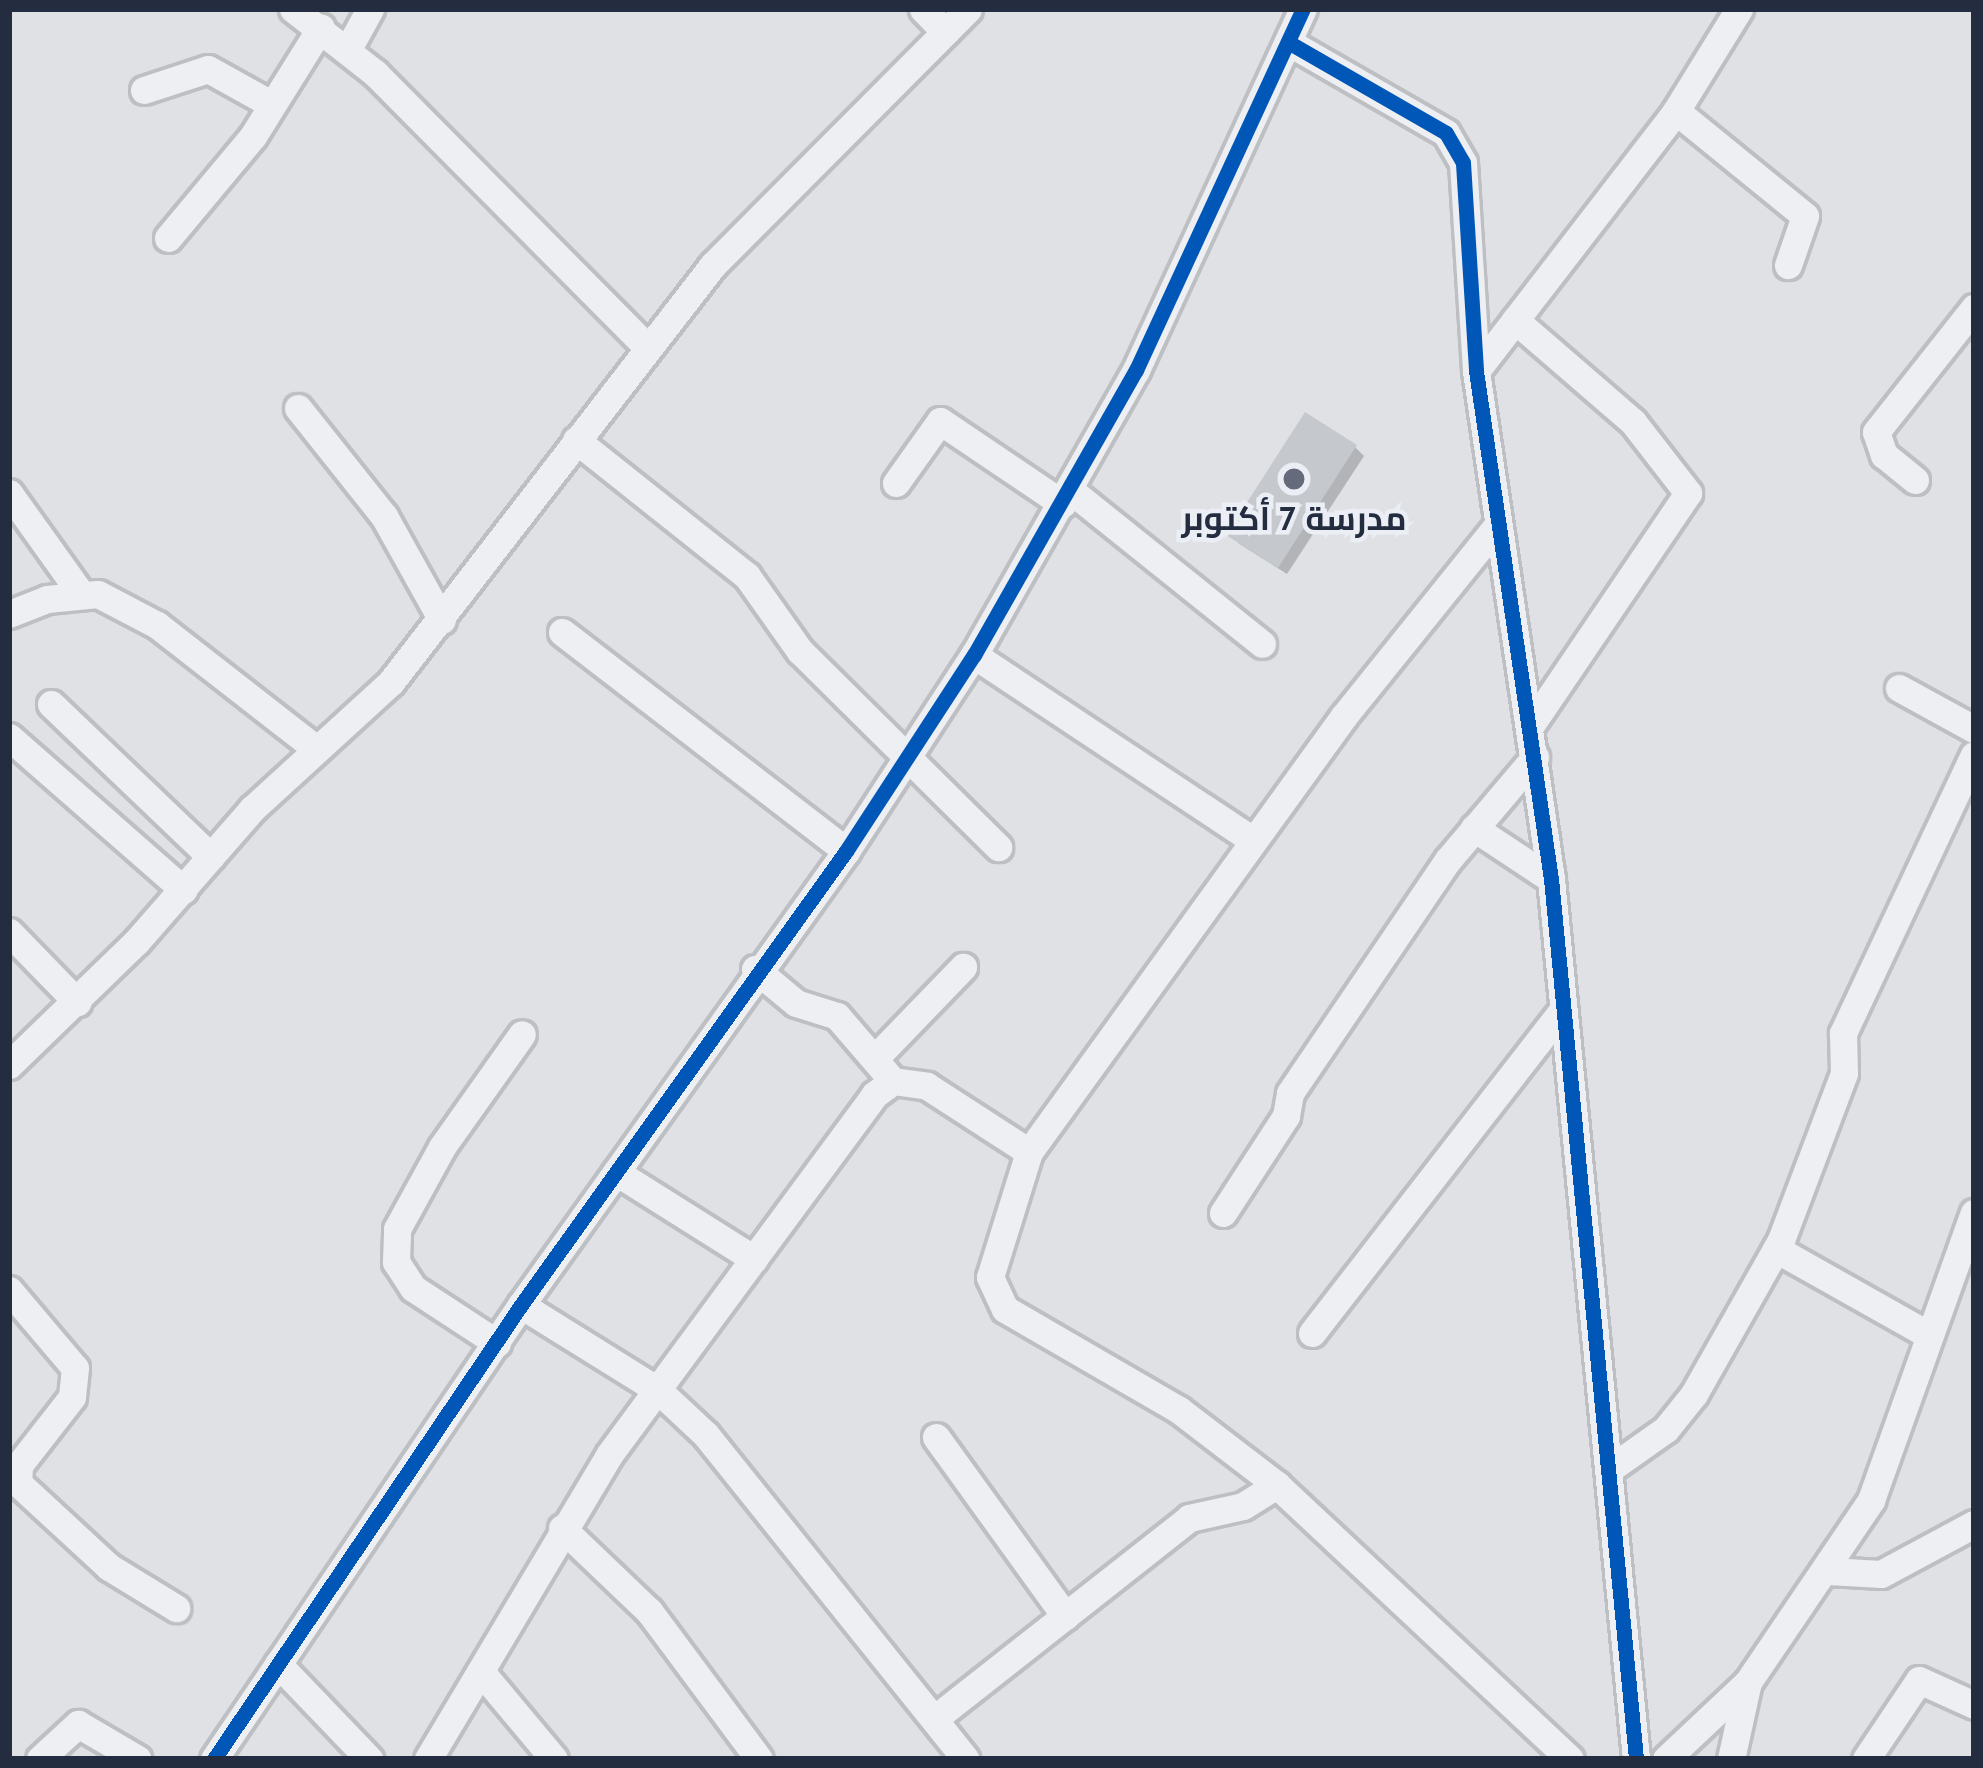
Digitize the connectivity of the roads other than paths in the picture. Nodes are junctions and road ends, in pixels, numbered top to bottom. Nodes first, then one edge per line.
1 (293, 9) edge
2 (370, 9) edge
3 (922, 9) edge
4 (968, 9) edge
5 (1303, 9) edge
6 (1739, 9) edge
7 (321, 27) junction
8 (945, 32) junction
9 (1288, 43) junction
10 (347, 49) junction
11 (144, 89) dead end
12 (269, 103) junction
13 (1676, 111) junction
14 (168, 238) dead end
15 (1788, 265) dead end
16 (1974, 308) edge
17 (1515, 320) junction
18 (648, 348) junction
19 (1476, 371) junction
20 (298, 408) dead end
21 (576, 440) junction
22 (1915, 481) dead end
23 (896, 483) dead end
24 (9, 493) edge
25 (1066, 497) junction
26 (1496, 527) junction
27 (81, 594) junction
28 (9, 614) edge
29 (442, 620) junction
30 (562, 632) dead end
31 (1262, 644) dead end
32 (974, 655) junction
33 (1899, 688) dead end
34 (51, 704) dead end
35 (1530, 726) junction
36 (1974, 729) edge
37 (9, 737) edge
38 (316, 748) junction
39 (1974, 755) edge
40 (1535, 757) junction
41 (906, 758) junction
42 (1474, 828) junction
43 (1252, 840) junction
44 (998, 847) dead end
45 (846, 851) junction
46 (211, 857) junction
47 (1551, 879) junction
48 (184, 890) junction
49 (9, 932) edge
50 (963, 967) dead end
51 (754, 969) junction
52 (77, 1002) junction
53 (1561, 1012) junction
54 (522, 1034) dead end
55 (877, 1056) junction
56 (9, 1065) edge
57 (893, 1081) junction
58 (1029, 1152) junction
59 (616, 1172) junction
60 (1223, 1213) dead end
61 (1974, 1213) edge
62 (1776, 1249) junction
63 (754, 1259) junction
64 (9, 1290) edge
65 (521, 1305) junction
66 (1312, 1333) dead end
67 (1925, 1333) junction
68 (496, 1342) junction
69 (659, 1391) junction
70 (936, 1437) dead end
71 (1611, 1468) junction
72 (1276, 1485) junction
73 (1974, 1524) edge
74 (562, 1528) junction
75 (1829, 1571) junction
76 (176, 1608) dead end
77 (1065, 1616) junction
78 (278, 1664) junction
79 (482, 1673) junction
80 (1748, 1682) junction
81 (1974, 1706) edge
82 (934, 1720) junction
83 (40, 1759) edge
84 (137, 1759) edge
85 (214, 1759) edge
86 (369, 1759) edge
87 (428, 1759) edge
88 (554, 1759) edge
89 (759, 1759) edge
90 (965, 1759) edge
91 (1570, 1759) edge
92 (1636, 1759) edge
93 (1666, 1759) edge
94 (1731, 1759) edge
95 (1866, 1759) edge

1 - 7 street
2 - 10 street
3 - 8 street
4 - 8 street
5 - 9 street
6 - 13 street
7 - 10 street
7 - 12 street
8 - 18 street
9 - 19 street
9 - 25 street
10 - 18 street
11 - 12 street
12 - 14 street
13 - 15 street
13 - 17 street
16 - 22 street
17 - 19 street
17 - 35 street
18 - 21 street
19 - 26 street
20 - 29 street
21 - 29 street
21 - 41 street
23 - 25 street
24 - 27 street
25 - 31 street
25 - 32 street
26 - 35 street
26 - 43 street
27 - 28 street
27 - 38 street
29 - 38 street
30 - 45 street
32 - 41 street
32 - 43 street
33 - 36 street
34 - 46 street
35 - 40 street
37 - 48 street
38 - 46 street
39 - 62 street
40 - 42 street
40 - 47 street
41 - 44 street
41 - 45 street
42 - 47 street
42 - 60 street
43 - 58 street
45 - 51 street
46 - 48 street
47 - 53 street
48 - 52 street
49 - 52 street
50 - 55 street
51 - 55 street
51 - 59 street
52 - 56 street
53 - 66 street
53 - 71 street
54 - 68 street
55 - 57 street
57 - 58 street
57 - 63 street
58 - 72 street
59 - 63 street
59 - 65 street
61 - 67 street
62 - 67 street
62 - 71 street
63 - 69 street
64 - 76 street
65 - 68 street
65 - 69 street
67 - 75 street
68 - 78 street
69 - 74 street
69 - 82 street
70 - 77 street
71 - 92 street
72 - 77 street
72 - 91 street
73 - 75 street
74 - 79 street
74 - 89 street
75 - 80 street
77 - 82 street
78 - 85 street
78 - 86 street
79 - 87 street
79 - 88 street
80 - 93 street
80 - 94 street
81 - 95 street
82 - 90 street
83 - 84 street

